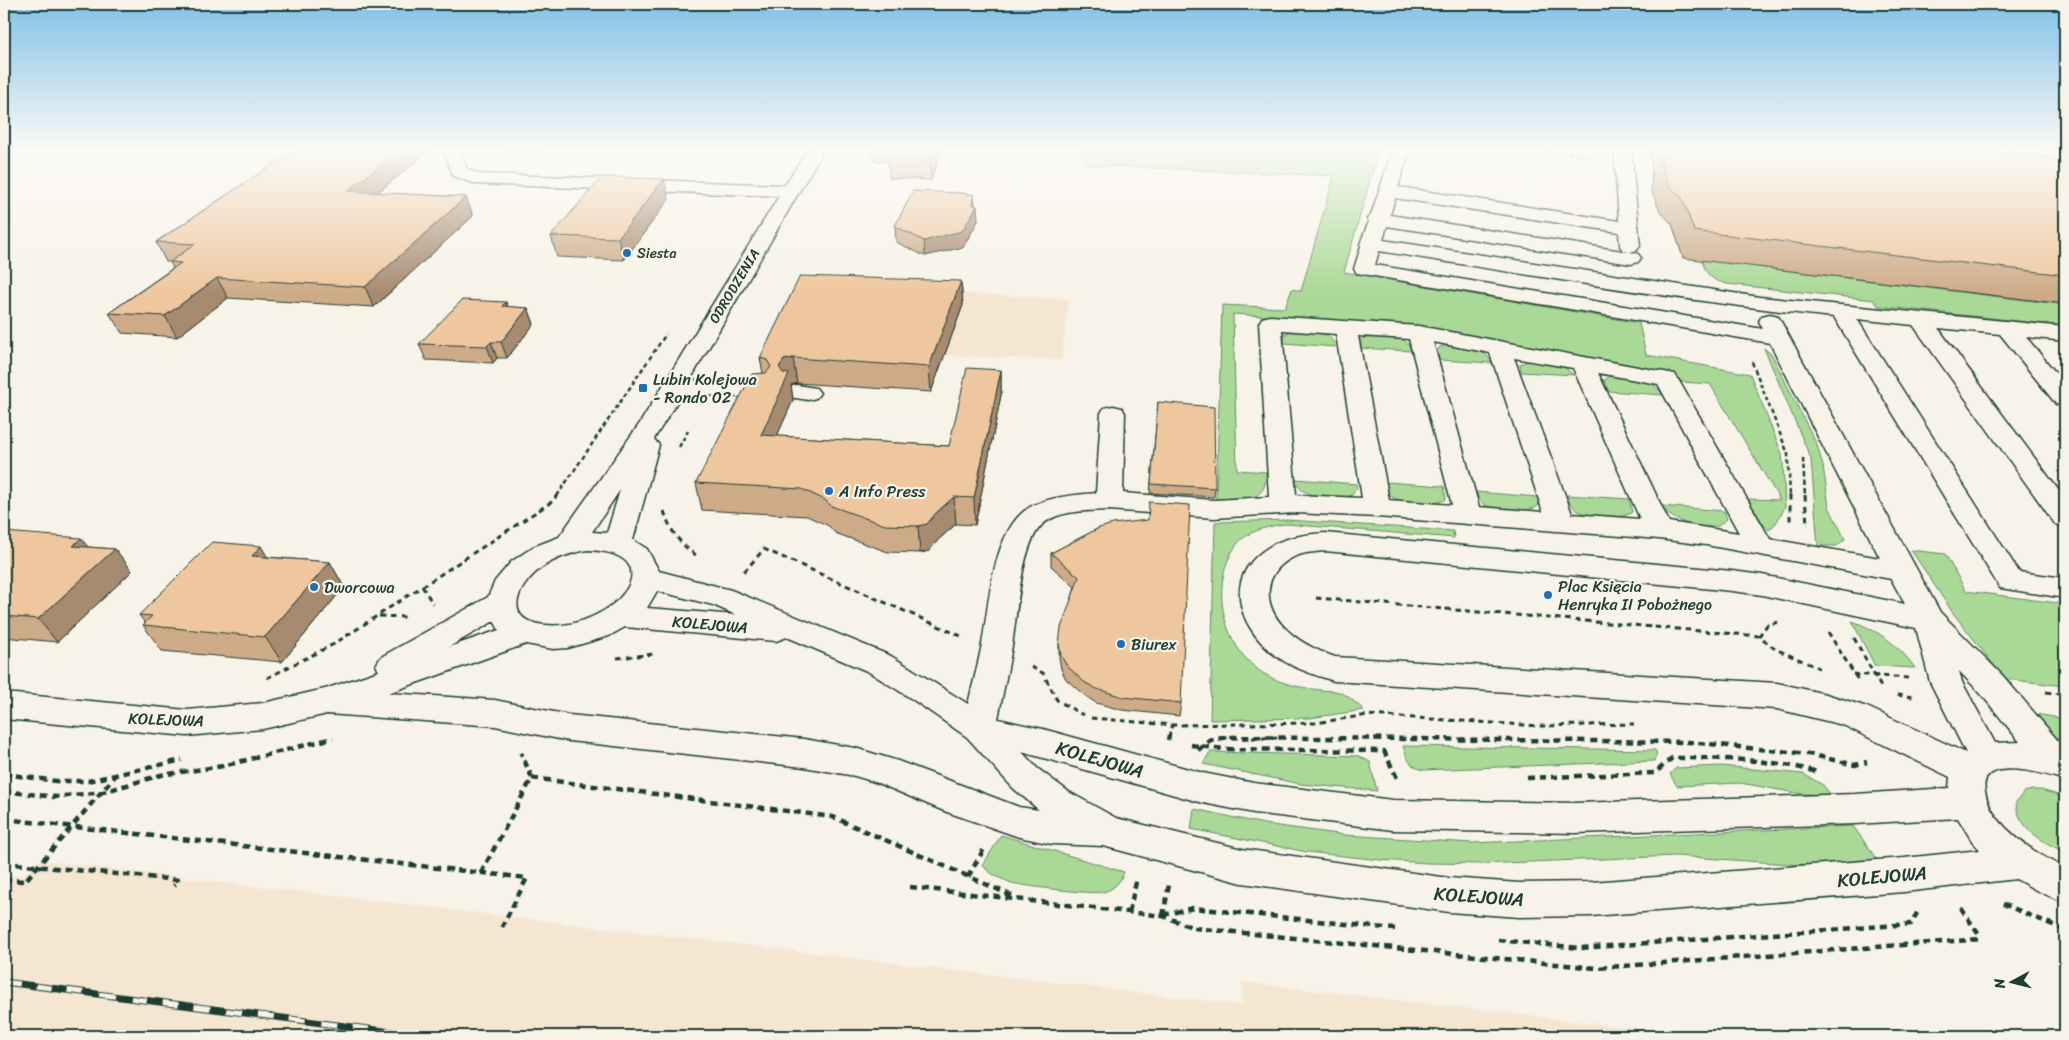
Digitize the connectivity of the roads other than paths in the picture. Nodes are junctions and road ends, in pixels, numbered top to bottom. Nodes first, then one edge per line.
1 (787, 198) edge
2 (1385, 198) edge
3 (1430, 198) edge
4 (1627, 198) edge
5 (1377, 219) junction
6 (1629, 228) junction
7 (1370, 244) junction
8 (1631, 258) junction
9 (1638, 286) junction
10 (1760, 303) junction
11 (1841, 311) junction
12 (1920, 319) junction
13 (2006, 327) junction
14 (1346, 328) junction
15 (1418, 333) junction
16 (2065, 334) edge
17 (1779, 338) junction
18 (1500, 348) junction
19 (1582, 363) junction
20 (674, 386) junction
21 (762, 390) edge
22 (2065, 400) edge
23 (1113, 413) dead end
24 (652, 424) junction
25 (1109, 501) junction
26 (1283, 504) junction
27 (1377, 508) junction
28 (1468, 515) junction
29 (2065, 518) edge
30 (1561, 523) junction
31 (1659, 530) junction
32 (569, 544) junction
33 (618, 544) junction
34 (1760, 546) junction
35 (1901, 571) junction
36 (646, 578) junction
37 (2065, 588) edge
38 (502, 603) junction
39 (619, 616) junction
40 (1929, 620) junction
41 (800, 632) junction
42 (525, 633) junction
43 (327, 701) junction
44 (4, 706) edge
45 (979, 728) junction
46 (2060, 764) edge
47 (1975, 777) junction
48 (1108, 832) junction
49 (2021, 862) junction
50 (2065, 886) edge

1 - 20 street, ODRODZENIA
2 - 5 street
3 - 6 street
4 - 6 street
5 - 7 street
5 - 8 street
6 - 8 street
7 - 9 street
7 - 17 street
8 - 9 street
9 - 10 street
10 - 11 street
10 - 17 street
11 - 12 street
11 - 37 street
12 - 13 street
12 - 29 street
13 - 16 street
13 - 22 street
14 - 15 street
14 - 26 street
14 - 27 street
15 - 18 street
15 - 28 street
17 - 35 street
18 - 19 street
18 - 30 street
19 - 31 street
19 - 34 street
20 - 21 street
20 - 24 street, ODRODZENIA
23 - 25 street
24 - 32 street, ODRODZENIA
24 - 33 street, ODRODZENIA
25 - 26 street
25 - 45 street
26 - 27 street
27 - 28 street
28 - 30 street
30 - 31 street
31 - 34 street
32 - 33 street
32 - 38 street
33 - 36 street
34 - 35 street
35 - 40 street
36 - 39 street
36 - 41 street, KOLEJOWA
38 - 42 street
38 - 43 street, KOLEJOWA
39 - 41 street, KOLEJOWA
39 - 42 street
40 - 46 street
40 - 47 street
40 - 47 street
41 - 45 street, KOLEJOWA
42 - 43 street, KOLEJOWA
43 - 44 street, KOLEJOWA
43 - 48 street
45 - 47 street, KOLEJOWA
45 - 48 street, KOLEJOWA
46 - 47 street, KOLEJOWA
47 - 49 street
48 - 49 street, KOLEJOWA
49 - 50 street

